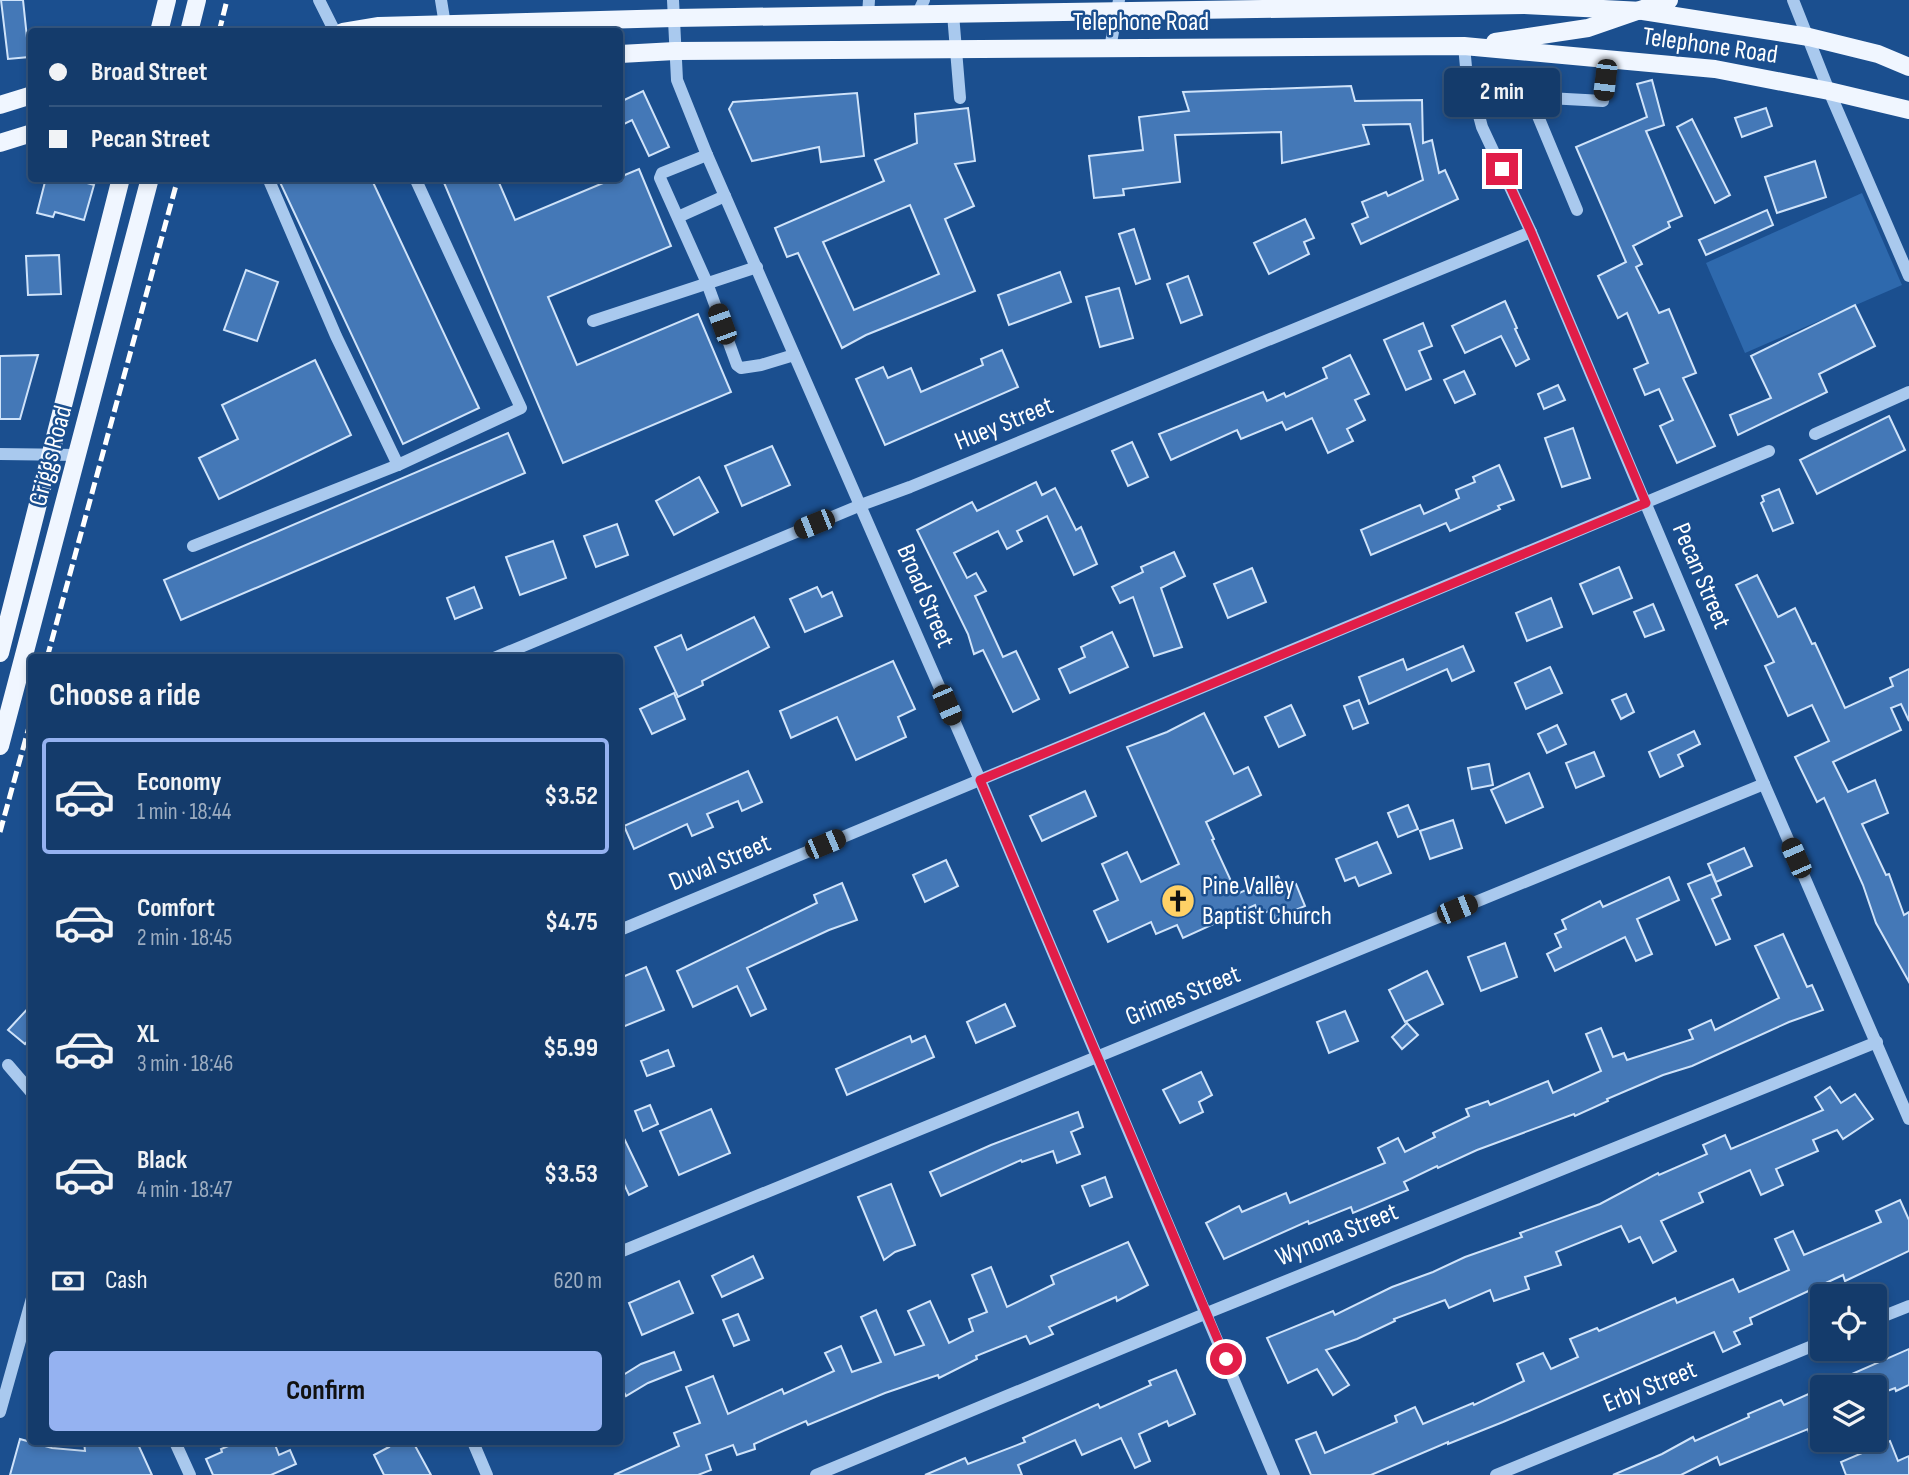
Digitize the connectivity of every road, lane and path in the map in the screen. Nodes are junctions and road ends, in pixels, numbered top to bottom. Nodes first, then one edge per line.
1 (167, 0) edge
2 (197, 0) edge
3 (319, 0) edge
4 (441, 0) edge
5 (673, 0) edge
6 (1669, 0) edge
7 (1793, 0) edge
8 (1532, 2) edge
9 (1086, 6) edge
10 (1117, 6) edge
11 (920, 7) edge
12 (869, 8) edge
13 (1643, 11) junction
14 (953, 14) junction
15 (674, 18) junction
16 (160, 28) edge
17 (190, 28) edge
18 (333, 28) edge
19 (367, 28) edge
20 (445, 28) edge
21 (1809, 37) junction
22 (1464, 47) junction
23 (1110, 48) junction
24 (955, 49) junction
25 (676, 51) junction
26 (623, 54) edge
27 (1608, 59) junction
28 (1909, 67) edge
29 (1829, 90) junction
30 (28, 96) edge
31 (1530, 97) junction
32 (960, 98) dead end
33 (0, 105) edge
34 (1477, 106) junction
35 (1909, 110) edge
36 (28, 134) edge
37 (0, 143) edge
38 (707, 155) junction
39 (120, 182) edge
40 (149, 182) edge
41 (270, 182) edge
42 (417, 182) edge
43 (725, 196) junction
44 (1577, 210) dead end
45 (678, 217) junction
46 (1531, 232) junction
47 (757, 267) junction
48 (1909, 276) edge
49 (707, 283) junction
50 (593, 321) dead end
51 (794, 355) junction
52 (1909, 392) edge
53 (1815, 435) dead end
54 (1769, 451) dead end
55 (51, 453) junction
56 (0, 454) edge
57 (78, 456) junction
58 (398, 465) junction
59 (1646, 503) junction
60 (861, 505) junction
61 (193, 546) dead end
62 (0, 653) edge
63 (504, 654) edge
64 (0, 746) edge
65 (980, 780) junction
66 (1764, 784) junction
67 (623, 929) edge
68 (1877, 1042) junction
69 (1095, 1056) junction
70 (8, 1065) dead end
71 (28, 1088) edge
72 (1909, 1119) edge
73 (623, 1250) edge
74 (1909, 1306) edge
75 (28, 1312) edge
76 (1207, 1312) junction
77 (1887, 1315) edge
78 (1810, 1347) edge
79 (0, 1412) edge
80 (177, 1445) edge
81 (474, 1445) edge
82 (190, 1475) edge
83 (487, 1475) edge
84 (816, 1475) edge
85 (1274, 1475) edge
86 (1496, 1475) edge

1 - 16 main road
2 - 17 main road
3 - 18 street
4 - 20 street
5 - 15 street, Broad Street
6 - 13 main road
7 - 21 street
8 - 10 main road, Telephone Road
8 - 13 main road, Telephone Road
9 - 10 main road, Telephone Road
9 - 14 main road, Telephone Road
10 - 23 street
11 - 12 main road, Telephone Road
11 - 14 main road, Telephone Road
12 - 15 main road, Telephone Road
13 - 21 main road, Telephone Road
13 - 22 main road
14 - 24 street
15 - 20 main road, Telephone Road
15 - 25 street, Broad Street
19 - 20 main road, Telephone Road
21 - 28 main road, Telephone Road
21 - 29 street
22 - 23 main road, Telephone Road
22 - 27 main road, Telephone Road
22 - 34 street, Pecan Street
23 - 24 main road, Telephone Road
24 - 25 main road, Telephone Road
24 - 32 street
25 - 26 main road, Telephone Road
25 - 38 street, Broad Street
27 - 29 main road, Telephone Road
27 - 31 street
29 - 35 main road, Telephone Road
29 - 48 street
30 - 33 main road
31 - 34 street
31 - 44 street
34 - 46 street, Pecan Street
36 - 37 main road
38 - 43 street, Broad Street
38 - 45 street
39 - 55 main road, Griggs Road
40 - 57 main road, Griggs Road
41 - 58 street
42 - 58 street
43 - 45 street
43 - 47 street, Broad Street
45 - 49 street
46 - 59 street, Pecan Street
46 - 60 street, Huey Street
47 - 49 street
47 - 51 street, Broad Street
49 - 50 street
49 - 51 street
51 - 60 street, Broad Street
52 - 53 street
54 - 59 street, Duval Street
55 - 56 street
55 - 57 street
55 - 62 main road, Griggs Road
57 - 64 main road, Griggs Road
58 - 61 street
59 - 65 street, Duval Street
59 - 66 street, Pecan Street
60 - 63 street, Huey Street
60 - 65 street, Broad Street
65 - 67 street, Duval Street
65 - 69 street, Broad Street
66 - 68 street, Pecan Street
66 - 69 street, Grimes Street
68 - 72 street, Pecan Street
68 - 76 street, Wynona Street
69 - 73 street, Grimes Street
69 - 76 street, Broad Street
70 - 71 street
74 - 77 street
75 - 79 street
76 - 84 street, Wynona Street
76 - 85 street, Broad Street
78 - 86 street, Erby Street
80 - 82 street
81 - 83 street

